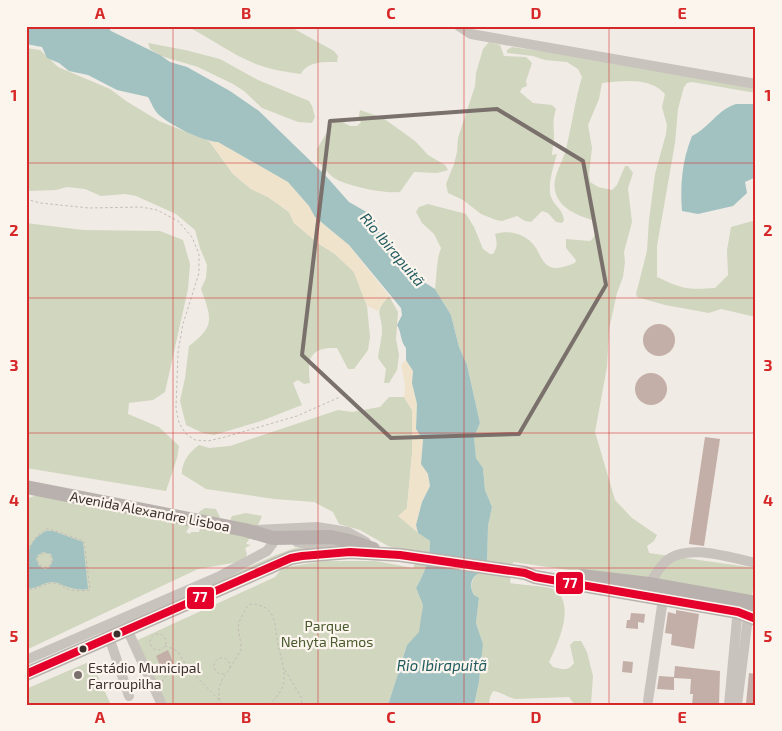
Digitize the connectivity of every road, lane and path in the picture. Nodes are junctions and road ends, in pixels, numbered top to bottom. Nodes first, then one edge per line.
1 (459, 26) edge
2 (756, 84) edge
3 (26, 199) edge
4 (340, 396) dead end
5 (26, 487) edge
6 (245, 530) junction
7 (273, 538) junction
8 (26, 552) edge
9 (350, 552) junction
10 (378, 552) junction
11 (37, 558) junction
12 (756, 563) edge
13 (520, 572) junction
14 (649, 584) junction
15 (26, 589) edge
16 (663, 599) junction
17 (748, 608) edge
18 (127, 629) junction
19 (109, 637) junction
20 (165, 646) junction
21 (26, 660) edge
22 (187, 667) junction
23 (230, 668) junction
24 (285, 670) junction
25 (26, 674) edge
26 (225, 674) junction
27 (162, 684) dead end
28 (129, 696) dead end
29 (220, 701) junction
30 (648, 701) dead end
31 (162, 705) edge
32 (222, 705) edge
33 (268, 705) edge
34 (302, 705) edge
35 (729, 705) edge
36 (737, 705) edge

1 - 2 street
3 - 4 path
5 - 6 main road, Avenida Alexandre Lisboa
6 - 7 main road, Avenida Alexandre Lisboa
6 - 10 street
7 - 9 street
7 - 10 main road, Avenida Alexandre Lisboa
7 - 21 street
8 - 11 path
8 - 15 path
9 - 10 main road
9 - 18 main road
10 - 13 main road
11 - 11 path
12 - 14 street
13 - 14 main road
13 - 16 main road
14 - 17 main road
16 - 17 main road
16 - 30 street
17 - 35 street
17 - 36 street
18 - 19 main road
18 - 31 street
19 - 25 main road
19 - 28 street
20 - 20 path
20 - 22 path
22 - 27 path
22 - 29 path
23 - 24 path
23 - 26 path
23 - 26 path
24 - 33 path
24 - 34 path
26 - 29 path
29 - 32 path

